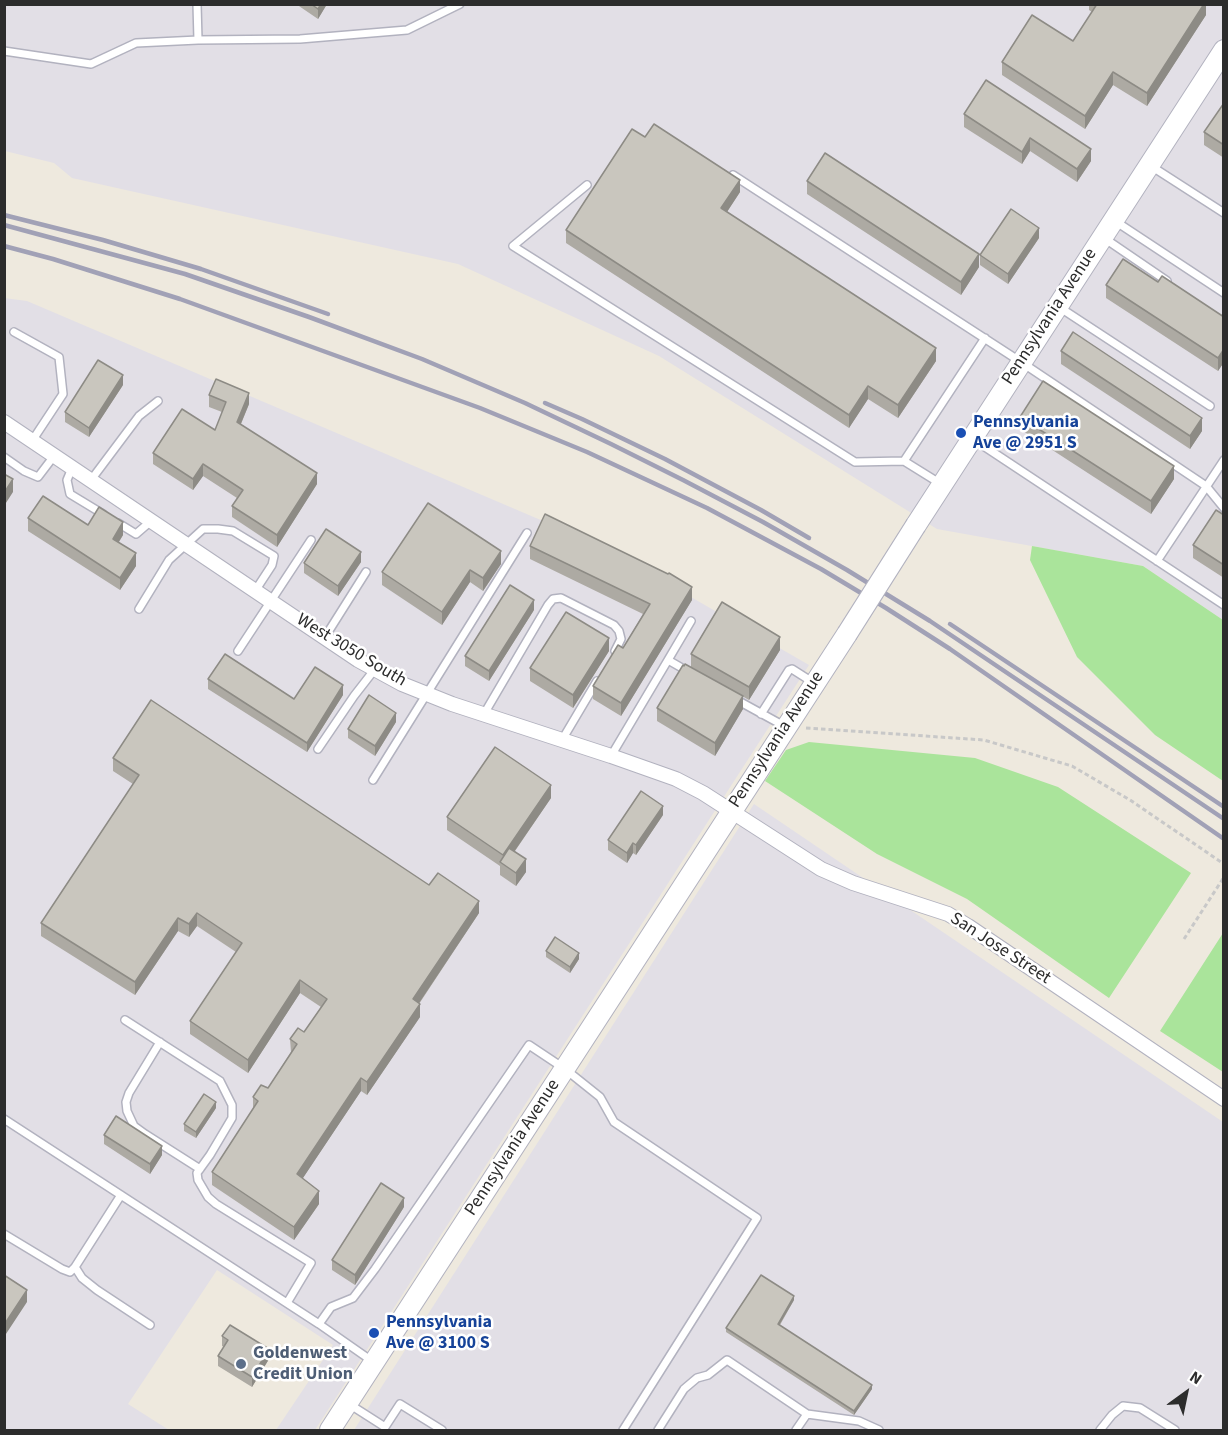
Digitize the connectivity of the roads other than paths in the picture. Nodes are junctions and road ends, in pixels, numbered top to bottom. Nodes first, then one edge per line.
1 (198, 4) edge
2 (460, 4) edge
3 (198, 40) junction
4 (1224, 50) edge
5 (4, 51) edge
6 (1149, 165) junction
7 (723, 169) edge
8 (587, 185) dead end
9 (1224, 213) edge
10 (1113, 219) junction
11 (1102, 237) junction
12 (1177, 288) edge
13 (1224, 293) edge
14 (1057, 306) junction
15 (14, 332) dead end
16 (985, 339) junction
17 (1021, 362) junction
18 (158, 401) dead end
19 (1210, 406) dead end
20 (5, 424) edge
21 (972, 439) junction
22 (32, 441) junction
23 (54, 456) junction
24 (4, 457) edge
25 (904, 460) junction
26 (1224, 460) edge
27 (72, 468) junction
28 (91, 480) junction
29 (942, 485) junction
30 (1206, 486) junction
31 (1224, 508) edge
32 (151, 521) junction
33 (527, 533) dead end
34 (311, 540) dead end
35 (185, 544) junction
36 (1157, 561) junction
37 (366, 572) dead end
38 (255, 591) junction
39 (271, 601) junction
40 (1224, 605) edge
41 (139, 609) dead end
42 (691, 621) dead end
43 (325, 637) junction
44 (238, 651) dead end
45 (612, 656) edge
46 (668, 660) junction
47 (375, 669) junction
48 (601, 675) edge
49 (699, 678) edge
50 (814, 684) junction
51 (427, 694) junction
52 (730, 696) edge
53 (484, 714) junction
54 (761, 714) junction
55 (786, 727) junction
56 (562, 740) junction
57 (318, 749) dead end
58 (611, 756) junction
59 (373, 780) dead end
60 (731, 811) junction
61 (125, 1020) dead end
62 (160, 1042) junction
63 (565, 1069) junction
64 (1224, 1100) edge
65 (5, 1121) edge
66 (200, 1169) junction
67 (121, 1195) junction
68 (4, 1234) edge
69 (75, 1267) junction
70 (287, 1303) junction
71 (319, 1324) junction
72 (150, 1325) dead end
73 (374, 1362) junction
74 (348, 1403) junction
75 (807, 1413) junction
76 (330, 1431) edge
77 (442, 1431) edge
78 (623, 1431) edge
79 (658, 1431) edge
80 (796, 1431) edge
81 (879, 1431) edge
82 (1100, 1431) edge
83 (1175, 1431) edge

1 - 3 lane
2 - 3 lane
3 - 5 lane
4 - 6 street, Pennsylvania Avenue
6 - 9 lane
6 - 10 street, Pennsylvania Avenue
7 - 16 lane
8 - 25 lane
10 - 11 street, Pennsylvania Avenue
10 - 13 lane
11 - 12 lane
11 - 14 street, Pennsylvania Avenue
14 - 17 street, Pennsylvania Avenue
14 - 19 lane
15 - 22 lane
16 - 17 lane
16 - 25 lane
17 - 21 street, Pennsylvania Avenue
17 - 30 lane
18 - 28 lane
20 - 22 street, West 3050 South
21 - 29 street, Pennsylvania Avenue
21 - 36 lane
22 - 23 street, West 3050 South
23 - 24 lane
23 - 27 street, West 3050 South
25 - 29 lane
26 - 30 lane
27 - 28 street, West 3050 South
27 - 32 lane
28 - 32 street, West 3050 South
29 - 50 street, Pennsylvania Avenue, bridge
30 - 31 lane
30 - 36 lane
32 - 35 street, West 3050 South
33 - 51 lane
34 - 39 lane
35 - 38 street, West 3050 South
35 - 38 lane
35 - 41 lane
36 - 40 lane
37 - 43 lane
38 - 39 street, West 3050 South
39 - 43 street, West 3050 South
39 - 44 lane
42 - 46 lane
43 - 47 street, West 3050 South
45 - 53 lane
46 - 49 lane
46 - 58 lane
47 - 51 street, West 3050 South
47 - 57 lane
48 - 56 lane
50 - 54 lane
50 - 55 street, Pennsylvania Avenue
51 - 53 street, West 3050 South
51 - 59 lane
52 - 54 lane
53 - 56 street, West 3050 South
54 - 55 lane
55 - 60 street, Pennsylvania Avenue
56 - 58 street, West 3050 South
58 - 60 street, West 3050 South
60 - 63 street, Pennsylvania Avenue
60 - 64 street, San Jose Street
61 - 62 lane
62 - 66 lane
62 - 66 lane
63 - 71 lane
63 - 73 street, Pennsylvania Avenue
63 - 78 lane
65 - 67 lane
66 - 70 lane
67 - 69 lane
67 - 70 lane
68 - 69 lane
69 - 72 lane
70 - 71 lane
71 - 73 lane
73 - 74 street, Pennsylvania Avenue
74 - 76 street, Pennsylvania Avenue
74 - 77 lane
75 - 79 lane
75 - 80 lane
75 - 81 lane
82 - 83 lane

